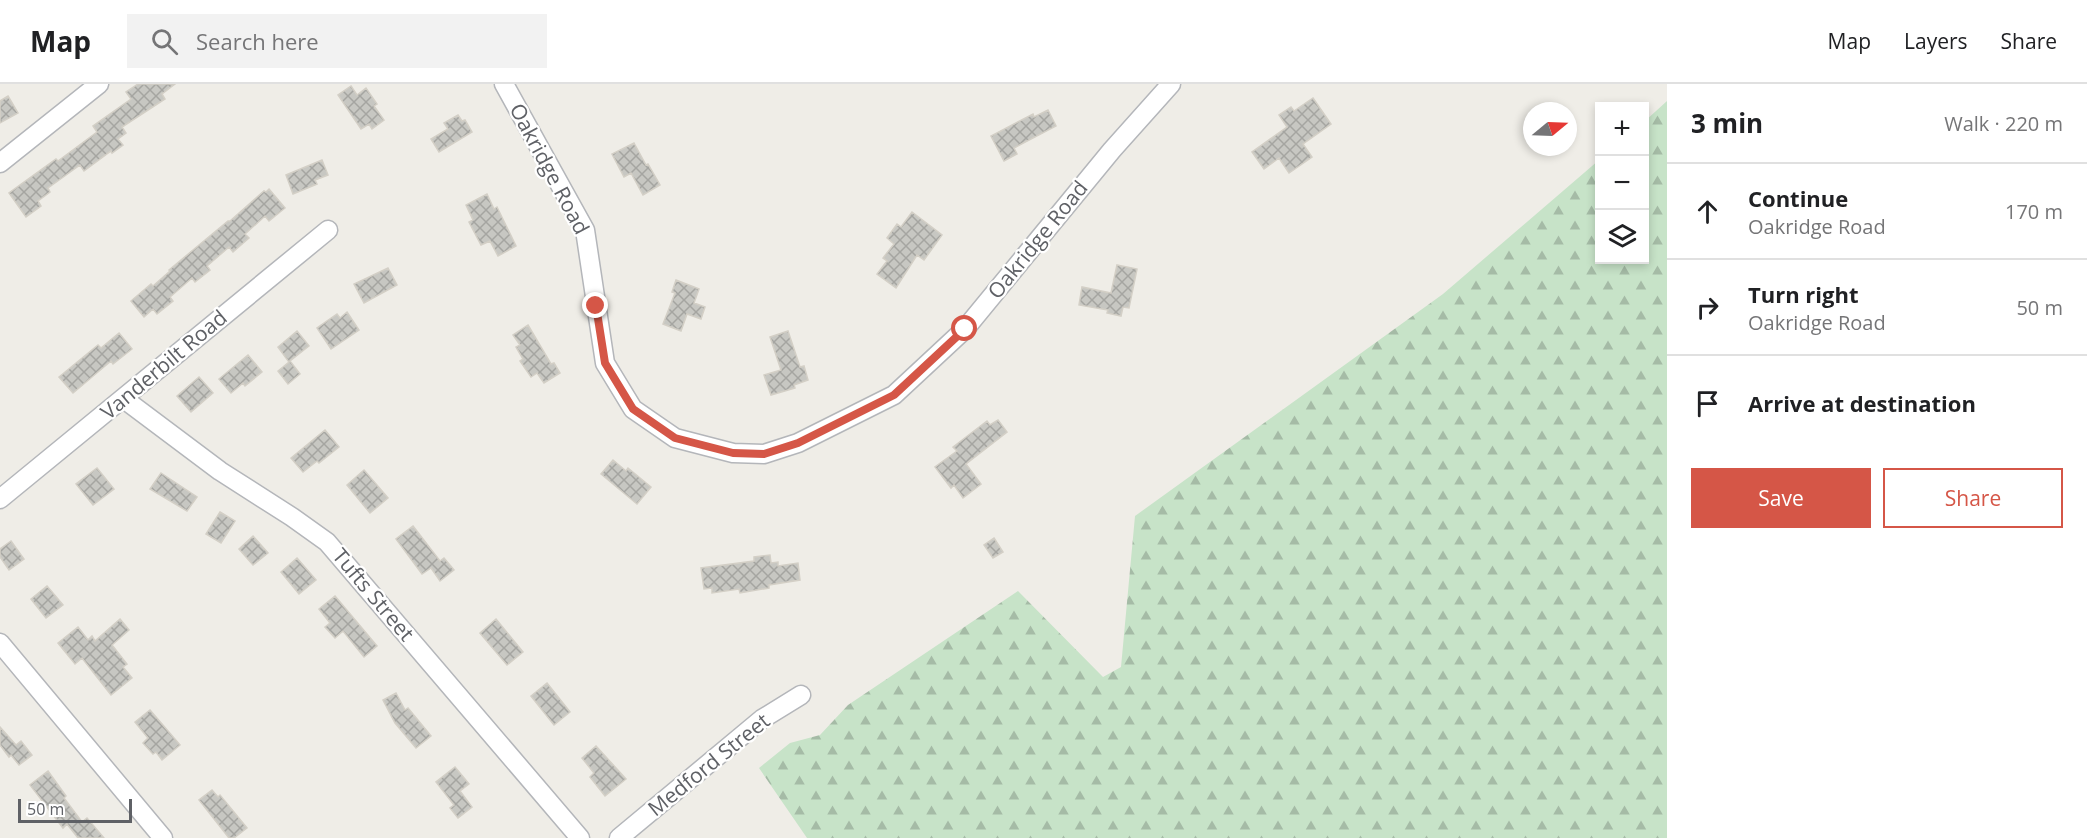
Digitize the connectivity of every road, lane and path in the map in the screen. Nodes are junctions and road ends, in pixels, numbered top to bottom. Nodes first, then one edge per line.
1 (99, 84) edge
2 (504, 84) edge
3 (1170, 84) edge
4 (0, 163) edge
5 (328, 230) dead end
6 (124, 399) junction
7 (0, 500) edge
8 (0, 643) edge
9 (801, 695) dead end
10 (163, 838) edge
11 (580, 838) edge
12 (620, 838) edge

1 - 4 street
2 - 3 street, Oakridge Road
5 - 6 street, Vanderbilt Road
6 - 7 street, Vanderbilt Road
6 - 11 street, Tufts Street
8 - 10 street
9 - 12 street, Medford Street

